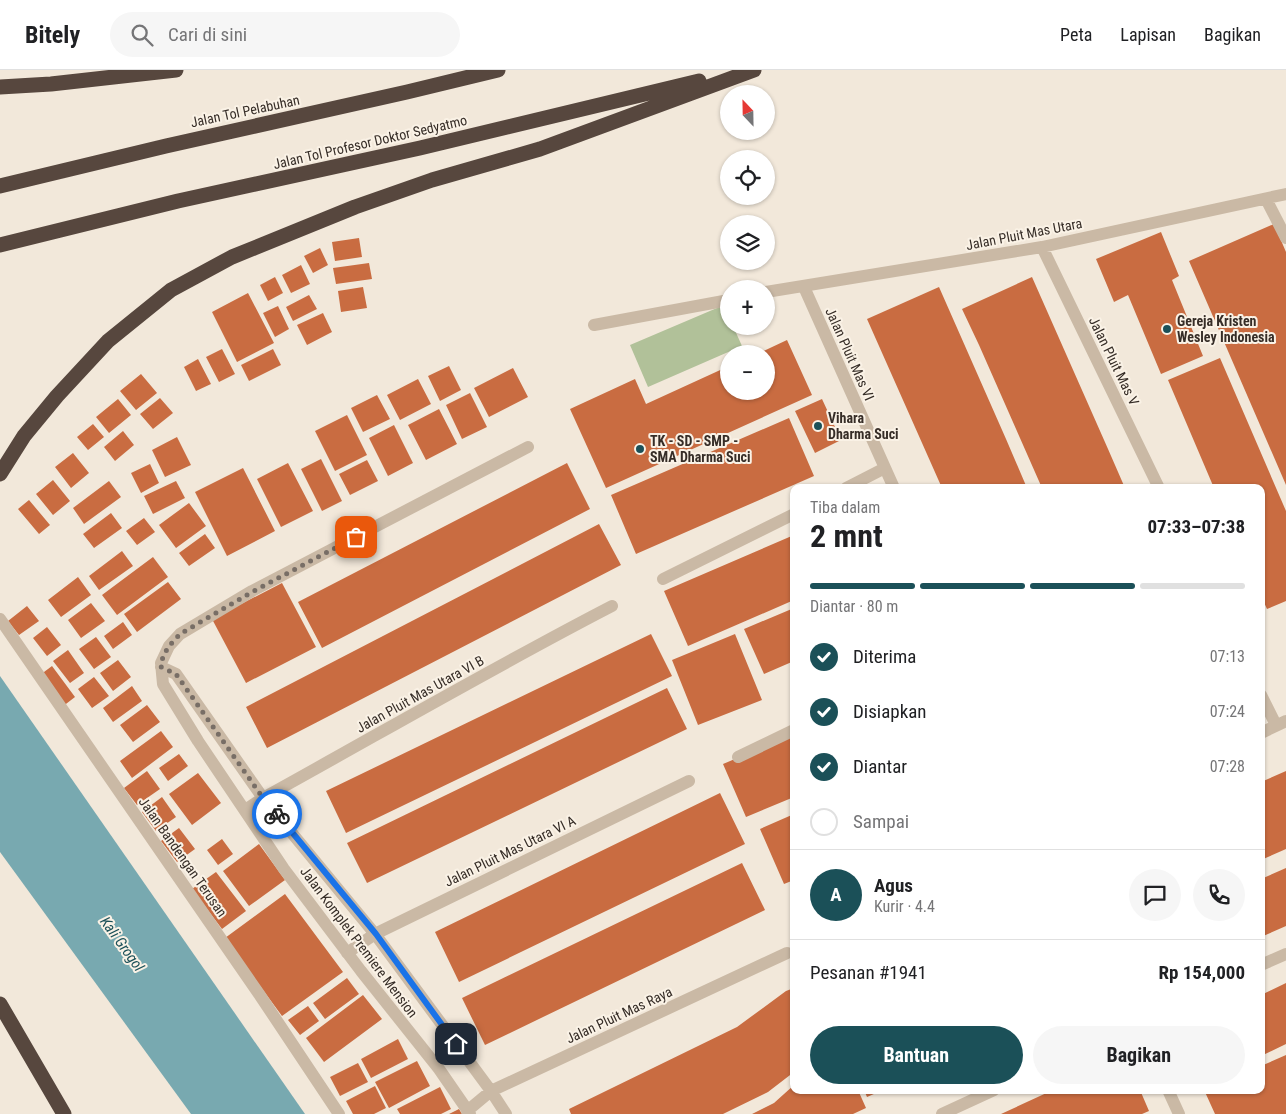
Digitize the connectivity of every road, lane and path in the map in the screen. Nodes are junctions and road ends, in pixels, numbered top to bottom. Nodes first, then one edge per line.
1 (176, 70) edge
2 (498, 70) edge
3 (747, 70) edge
4 (754, 70) edge
5 (0, 87) edge
6 (0, 186) edge
7 (1286, 194) edge
8 (1266, 199) junction
9 (1286, 238) edge
10 (0, 245) edge
11 (1042, 247) junction
12 (804, 287) junction
13 (775, 291) edge
14 (720, 302) edge
15 (594, 325) dead end
16 (528, 447) dead end
17 (885, 468) junction
18 (0, 474) edge
19 (854, 484) edge
20 (892, 484) edge
21 (1157, 484) edge
22 (790, 516) edge
23 (663, 579) dead end
24 (612, 606) dead end
25 (0, 619) edge
26 (161, 667) junction
27 (176, 674) junction
28 (163, 684) junction
29 (1265, 701) edge
30 (1281, 723) edge
31 (1265, 731) edge
32 (790, 732) edge
33 (738, 757) dead end
34 (689, 781) dead end
35 (263, 798) junction
36 (246, 810) junction
37 (376, 934) junction
38 (347, 953) junction
39 (787, 953) dead end
40 (1286, 954) edge
41 (1265, 963) edge
42 (0, 1004) edge
43 (491, 1091) junction
44 (985, 1094) edge
45 (1170, 1094) edge
46 (468, 1112) edge
47 (64, 1114) edge
48 (339, 1114) edge
49 (506, 1114) edge
50 (942, 1114) edge
51 (1179, 1114) edge

1 - 5 highway
2 - 6 highway, Jalan Tol Pelabuhan
3 - 10 highway, Jalan Tol Profesor Doktor Sedyatmo
4 - 18 highway
7 - 8 street, Jalan Pluit Mas Utara
8 - 9 street
8 - 11 street, Jalan Pluit Mas Utara
11 - 12 street, Jalan Pluit Mas Utara
11 - 21 street, Jalan Pluit Mas V
12 - 13 street, Jalan Pluit Mas Utara
12 - 17 street, Jalan Pluit Mas VI
14 - 15 street
16 - 26 street, Jalan Komplek Premiere Mension
17 - 19 street
17 - 20 street, Jalan Pluit Mas VI
22 - 23 street
24 - 35 street, Jalan Pluit Mas Utara VI B
25 - 48 street, Jalan Bandengan Terusan
26 - 27 street, Jalan Komplek Premiere Mension
26 - 28 street, Jalan Komplek Premiere Mension
27 - 28 street
27 - 35 street, Jalan Komplek Premiere Mension
28 - 36 street, Jalan Komplek Premiere Mension
29 - 30 street
30 - 31 street
32 - 33 street
34 - 37 street, Jalan Pluit Mas Utara VI A
35 - 36 street, Jalan Pluit Mas Utara VI B
35 - 37 street, Jalan Komplek Premiere Mension
36 - 38 street, Jalan Komplek Premiere Mension
37 - 38 street, Jalan Pluit Mas Utara VI A
37 - 43 street, Jalan Komplek Premiere Mension
38 - 46 street, Jalan Komplek Premiere Mension
39 - 43 street, Jalan Pluit Mas Raya
40 - 41 street
42 - 47 highway
43 - 46 street, Jalan Pluit Mas Raya
43 - 49 street, Jalan Komplek Premiere Mension
44 - 50 street
45 - 51 street

